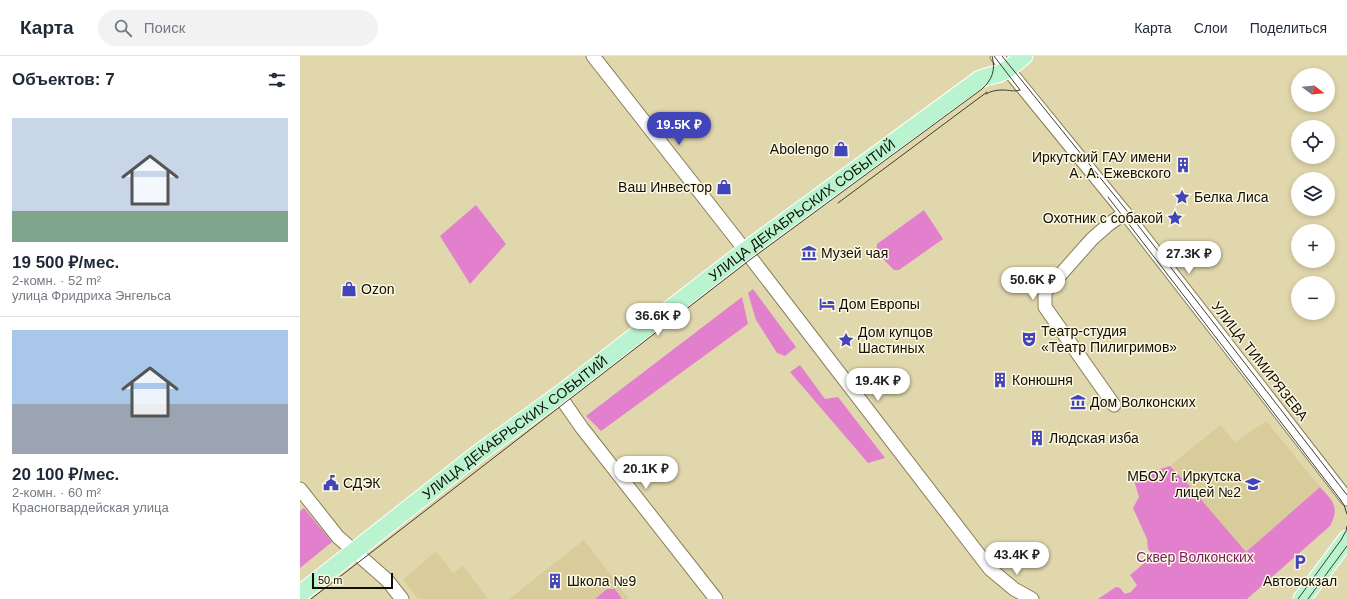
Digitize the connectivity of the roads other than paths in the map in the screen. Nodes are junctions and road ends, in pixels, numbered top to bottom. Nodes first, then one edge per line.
1 (593, 56) edge
2 (997, 56) edge
3 (1024, 56) edge
4 (1008, 69) junction
5 (1125, 213) junction
6 (745, 251) junction
7 (559, 396) junction
8 (1114, 405) dead end
9 (300, 488) edge
10 (1347, 499) edge
11 (1347, 539) edge
12 (354, 552) junction
13 (300, 594) edge
14 (402, 599) edge
15 (716, 599) edge
16 (1032, 599) edge
17 (1302, 599) edge

1 - 6 street
2 - 4 street, УЛИЦА ТИМИРЯЗЕВА
3 - 4 main road, УЛИЦА ДЕКАБРЬСКИХ СОБЫТИЙ
4 - 5 street, УЛИЦА ТИМИРЯЗЕВА
4 - 6 main road, УЛИЦА ДЕКАБРЬСКИХ СОБЫТИЙ
5 - 8 street
5 - 10 street, УЛИЦА ТИМИРЯЗЕВА
6 - 7 main road, УЛИЦА ДЕКАБРЬСКИХ СОБЫТИЙ
6 - 16 street
7 - 12 main road, УЛИЦА ДЕКАБРЬСКИХ СОБЫТИЙ
7 - 15 street
9 - 12 street
11 - 17 main road
12 - 13 main road, УЛИЦА ДЕКАБРЬСКИХ СОБЫТИЙ
12 - 14 street

